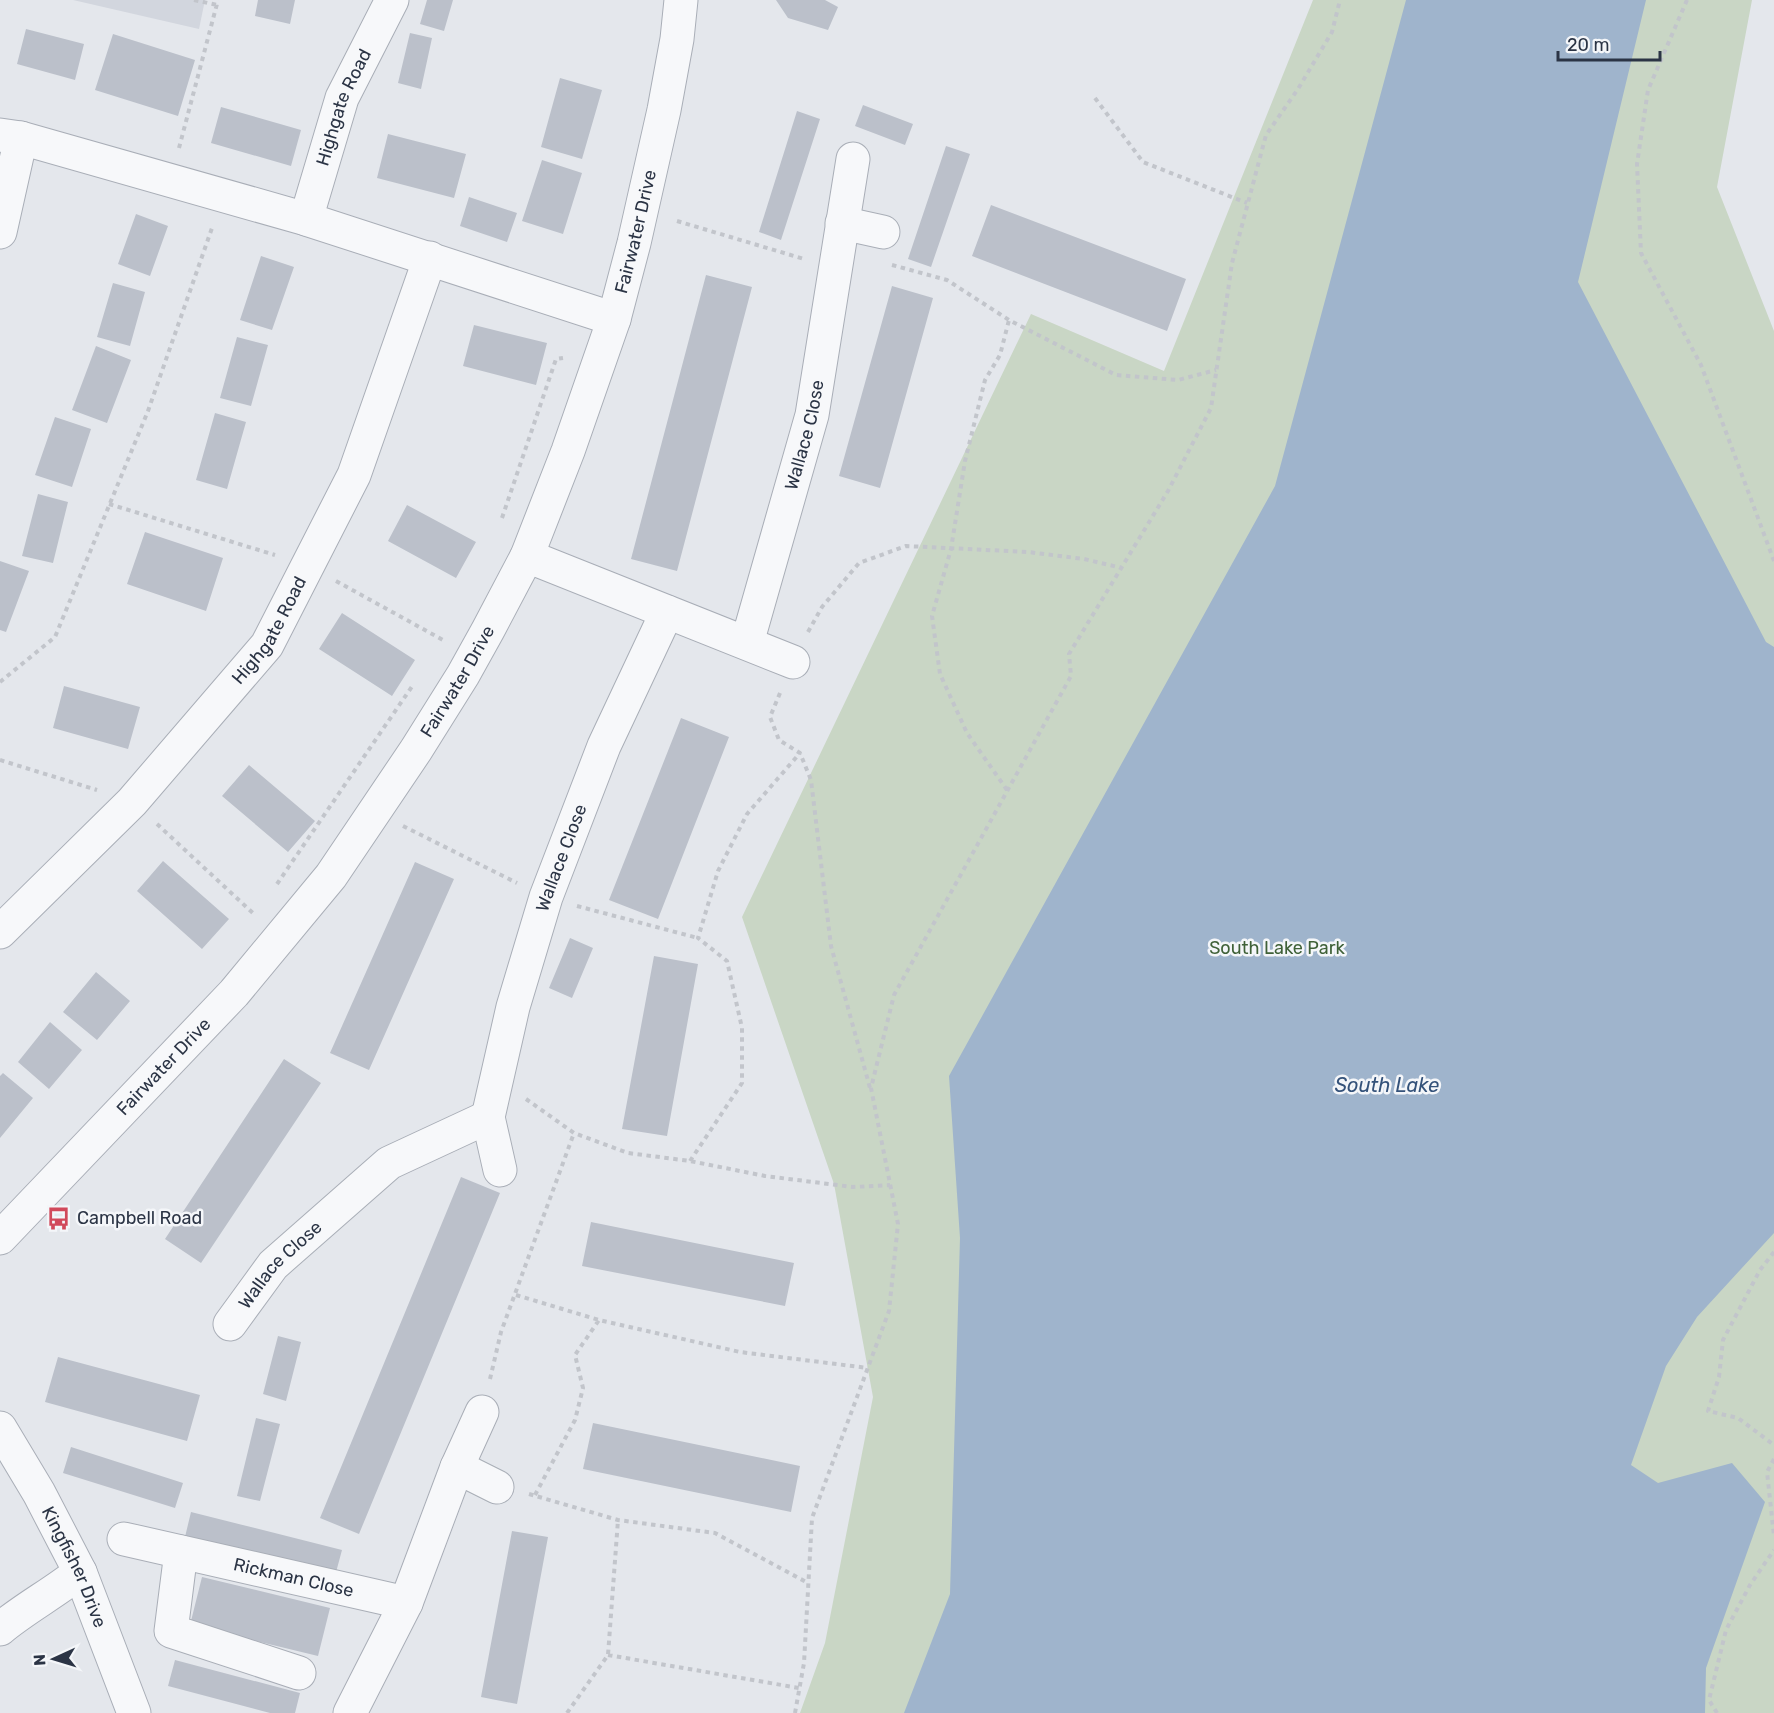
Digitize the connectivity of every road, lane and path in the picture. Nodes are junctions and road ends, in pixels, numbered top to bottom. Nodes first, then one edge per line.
1 (194, 0) edge
2 (392, 0) edge
3 (681, 0) edge
4 (1340, 0) edge
5 (1687, 0) edge
6 (218, 3) edge
7 (1095, 98) dead end
8 (11, 137) edge
9 (853, 159) dead end
10 (170, 180) junction
11 (224, 196) junction
12 (1247, 203) junction
13 (306, 219) junction
14 (677, 221) dead end
15 (842, 223) junction
16 (0, 232) edge
17 (883, 232) dead end
18 (430, 258) junction
19 (890, 264) dead end
20 (834, 268) junction
21 (614, 319) junction
22 (1009, 320) junction
23 (567, 358) dead end
24 (1216, 370) junction
25 (109, 504) junction
26 (501, 522) dead end
27 (951, 549) junction
28 (527, 556) junction
29 (1774, 561) edge
30 (308, 566) junction
31 (1122, 568) junction
32 (668, 612) junction
33 (449, 631) dead end
34 (747, 643) junction
35 (793, 662) junction
36 (417, 680) dead end
37 (0, 682) edge
38 (800, 753) junction
39 (0, 760) edge
40 (1007, 790) junction
41 (132, 802) junction
42 (400, 824) dead end
43 (276, 886) dead end
44 (546, 897) junction
45 (248, 924) dead end
46 (0, 932) edge
47 (698, 938) junction
48 (496, 1077) junction
49 (870, 1088) junction
50 (488, 1116) junction
51 (574, 1133) junction
52 (690, 1161) junction
53 (500, 1170) dead end
54 (890, 1185) junction
55 (0, 1238) edge
56 (1774, 1252) edge
57 (516, 1294) junction
58 (599, 1320) junction
59 (230, 1324) dead end
60 (868, 1368) junction
61 (482, 1412) joint
62 (0, 1428) edge
63 (1774, 1445) edge
64 (1774, 1459) edge
65 (457, 1467) junction
66 (497, 1487) joint
67 (535, 1495) junction
68 (618, 1520) junction
69 (1774, 1536) edge
70 (124, 1539) dead end
71 (1774, 1550) edge
72 (181, 1552) junction
73 (80, 1572) junction
74 (808, 1583) junction
75 (406, 1603) junction
76 (0, 1629) edge
77 (608, 1655) junction
78 (299, 1672) dead end
79 (799, 1688) junction
80 (135, 1713) edge
81 (350, 1713) edge
82 (567, 1713) edge
83 (795, 1713) edge
84 (1717, 1713) edge

1 - 6 path
2 - 13 street, Highgate Road
3 - 21 street, Fairwater Drive
4 - 12 path
5 - 29 path
6 - 10 path
7 - 12 path
8 - 10 street
8 - 16 street
9 - 15 street, Wallace Close
10 - 11 street
11 - 13 street
11 - 25 path
12 - 24 path
13 - 18 street
14 - 20 path
15 - 17 street
15 - 20 street, Wallace Close
18 - 21 street
18 - 30 street, Highgate Road
19 - 22 path
20 - 34 street, Wallace Close
21 - 28 street, Fairwater Drive
22 - 24 path
22 - 27 path
23 - 26 path
24 - 31 path
25 - 30 path
25 - 37 path
27 - 31 path
27 - 35 path
27 - 40 path
28 - 32 street
28 - 55 street, Fairwater Drive
30 - 33 path
30 - 41 street, Highgate Road
31 - 40 path
32 - 34 street
32 - 44 street, Wallace Close
34 - 35 street
35 - 38 path
36 - 43 path
38 - 47 path
38 - 49 path
39 - 41 path
40 - 49 path
41 - 45 path
41 - 46 street, Highgate Road
42 - 44 path
44 - 47 path
44 - 48 street, Wallace Close
47 - 52 path
48 - 50 street, Wallace Close
48 - 51 path
49 - 54 path
50 - 53 street, Wallace Close
50 - 59 street, Wallace Close
51 - 52 path
51 - 57 path
52 - 54 path
54 - 60 path
56 - 63 path
57 - 58 path
57 - 61 path
58 - 60 path
58 - 67 path
60 - 74 path
61 - 65 street
62 - 73 street, Kingfisher Drive
64 - 69 path
65 - 66 street
65 - 75 street
66 - 67 path
67 - 68 path
68 - 74 path
68 - 77 path
70 - 72 street, Rickman Close
71 - 84 path
72 - 75 street, Rickman Close
72 - 78 street
73 - 76 street
73 - 80 street, Kingfisher Drive
74 - 79 path
75 - 81 street
77 - 79 path
77 - 82 path
79 - 83 path

